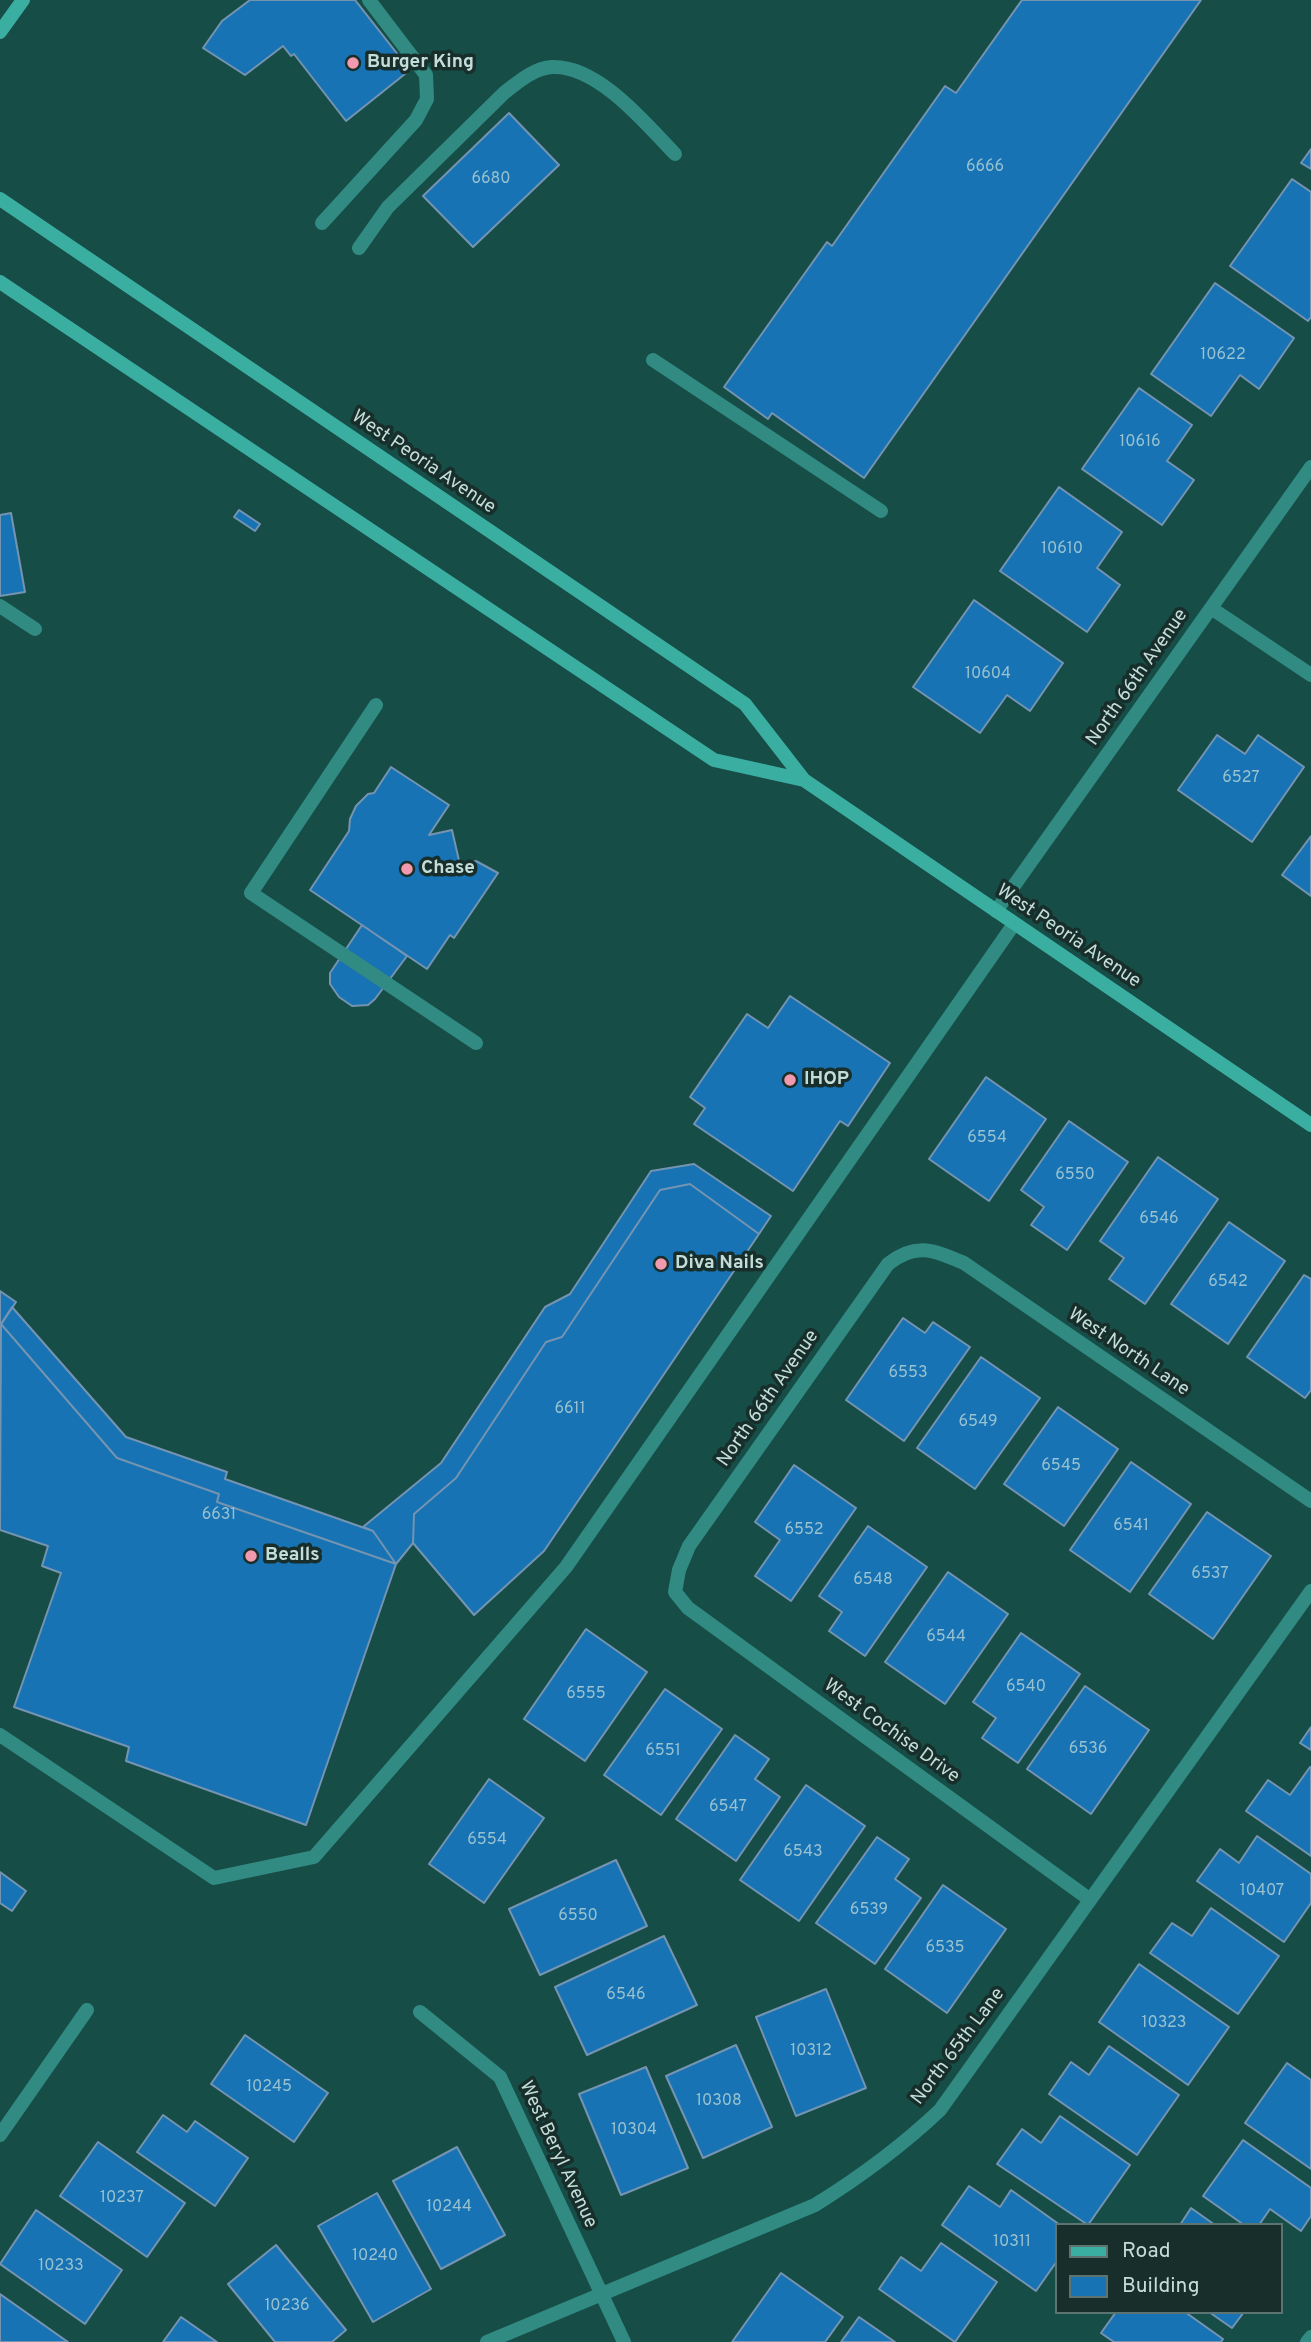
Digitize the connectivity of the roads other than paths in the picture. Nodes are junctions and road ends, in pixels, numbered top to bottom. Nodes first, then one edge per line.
1 (23, 0) edge
2 (369, 0) edge
3 (0, 32) edge
4 (675, 154) dead end
5 (0, 199) edge
6 (323, 223) dead end
7 (359, 248) dead end
8 (0, 282) edge
9 (653, 360) dead end
10 (1311, 467) edge
11 (881, 511) dead end
12 (0, 606) edge
13 (1211, 608) junction
14 (35, 629) dead end
15 (1311, 675) edge
16 (376, 705) dead end
17 (804, 780) junction
18 (996, 911) junction
19 (1014, 924) junction
20 (476, 1043) dead end
21 (1311, 1125) edge
22 (918, 1248) joint
23 (1311, 1501) edge
24 (1311, 1591) edge
25 (675, 1592) joint
26 (0, 1734) edge
27 (1089, 1899) junction
28 (87, 2010) dead end
29 (421, 2012) dead end
30 (0, 2135) edge
31 (600, 2294) junction
32 (1311, 2337) edge
33 (487, 2342) edge
34 (624, 2342) edge
35 (1307, 2342) edge

1 - 3 main road
2 - 6 street
4 - 7 street
5 - 17 main road, West Peoria Avenue
8 - 17 main road, West Peoria Avenue
9 - 11 street
10 - 13 street, North 66th Avenue
12 - 14 street
13 - 15 street
13 - 18 street, North 66th Avenue
16 - 20 street
17 - 18 main road, West Peoria Avenue
18 - 19 main road, West Peoria Avenue
19 - 21 main road, West Peoria Avenue
19 - 26 street
22 - 23 street, West North Lane
22 - 25 street, North 66th Avenue
24 - 27 street, North 65th Lane
25 - 27 street, West Cochise Drive
27 - 31 street, North 65th Lane
28 - 30 street
29 - 31 street, West Beryl Avenue
31 - 33 street, North 65th Lane
31 - 34 street, West Beryl Avenue
32 - 35 street

